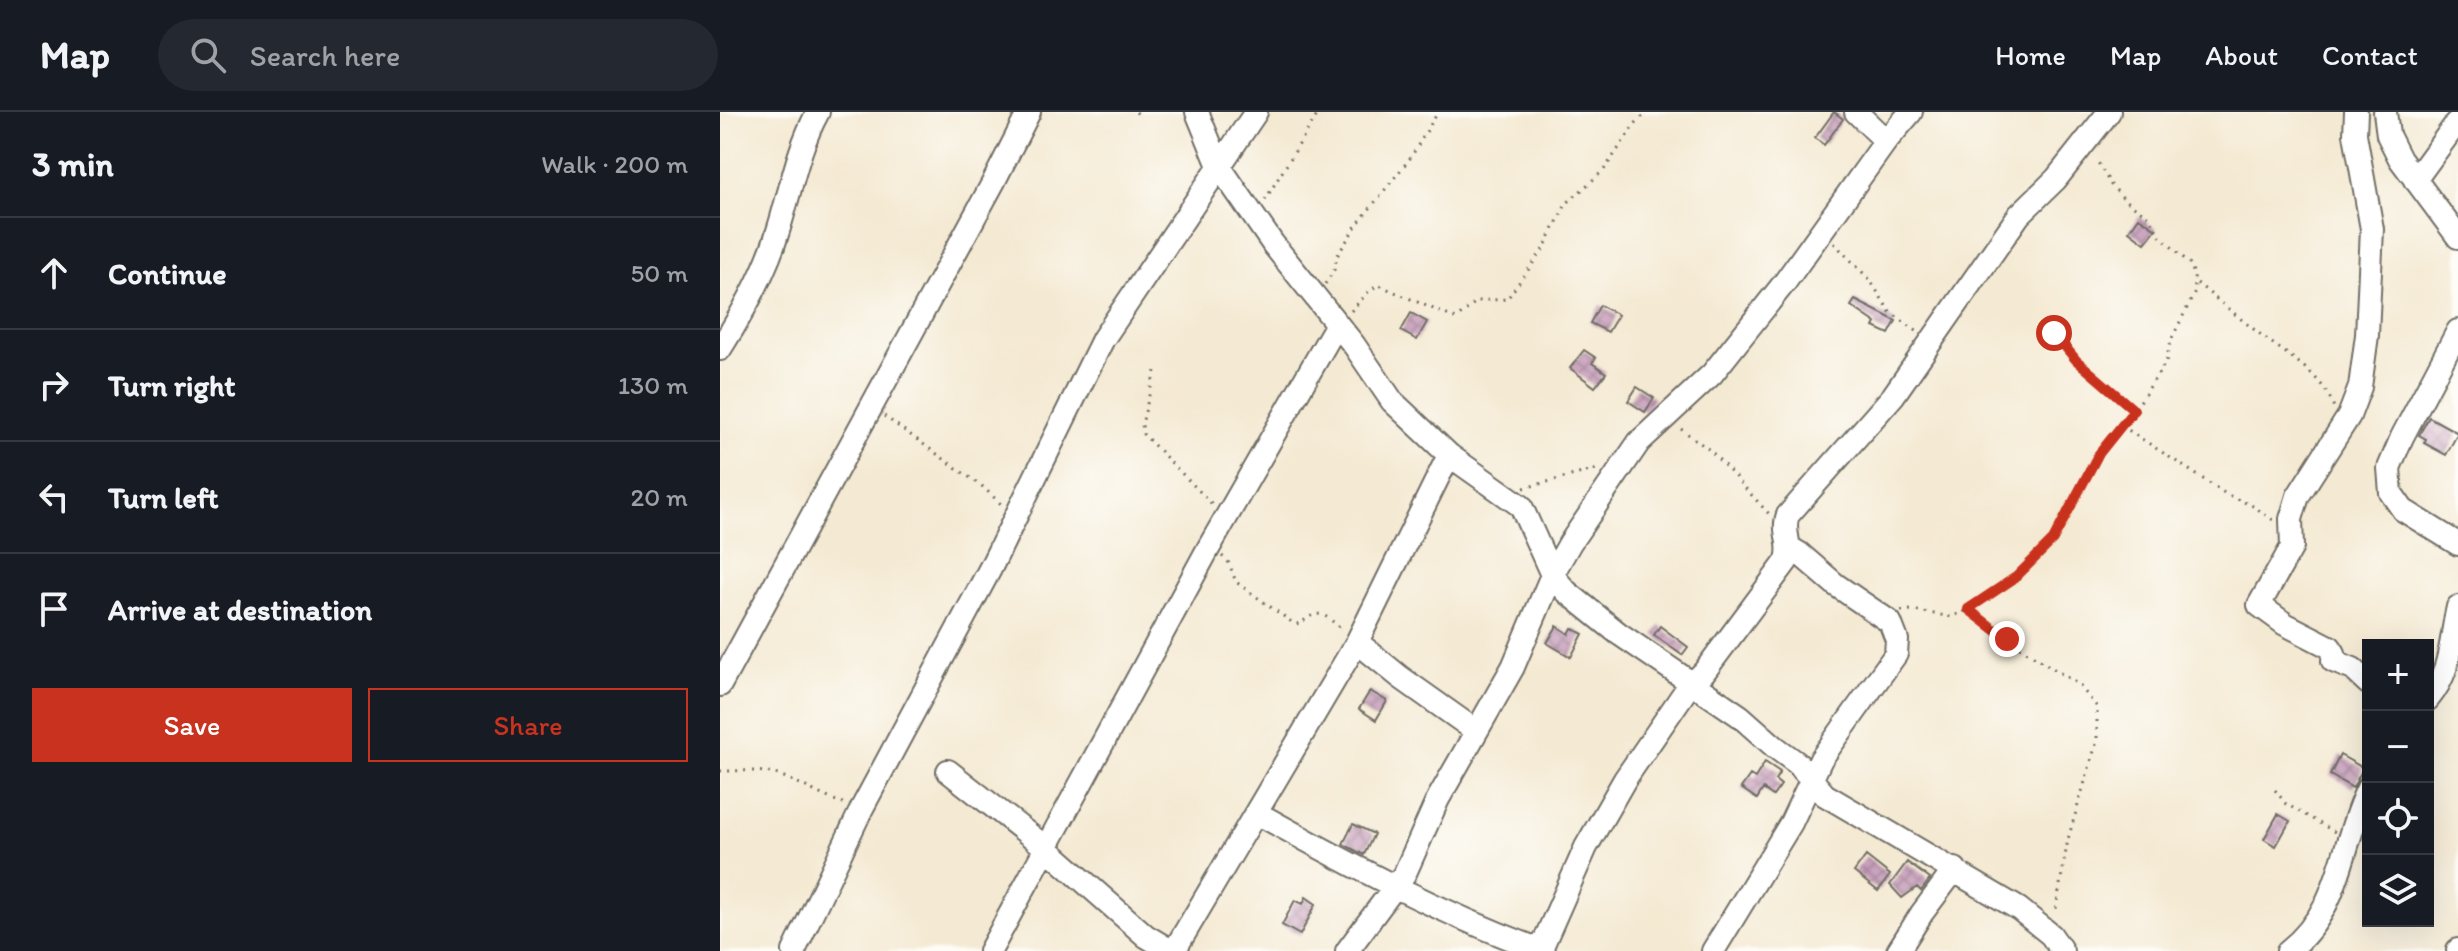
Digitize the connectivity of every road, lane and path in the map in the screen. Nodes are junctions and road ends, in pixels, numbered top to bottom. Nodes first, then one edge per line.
1 (818, 112) edge
2 (1029, 112) edge
3 (1197, 112) edge
4 (1256, 112) edge
5 (1319, 112) edge
6 (1438, 112) edge
7 (1647, 112) edge
8 (1856, 112) edge
9 (1911, 112) edge
10 (2109, 112) edge
11 (2356, 112) edge
12 (2385, 112) edge
13 (2458, 121) edge
14 (1886, 141) junction
15 (2085, 142) junction
16 (1219, 166) junction
17 (2415, 180) junction
18 (1255, 217) junction
19 (1823, 232) junction
20 (2458, 237) edge
21 (2196, 282) junction
22 (1316, 297) junction
23 (2041, 324) dead end
24 (1338, 326) junction
25 (2458, 331) edge
26 (1931, 341) junction
27 (720, 349) edge
28 (1155, 371) dead end
29 (871, 407) junction
30 (2134, 410) junction
31 (1664, 419) junction
32 (2122, 426) junction
33 (2337, 436) junction
34 (1449, 455) junction
35 (1625, 462) junction
36 (1506, 494) junction
37 (1226, 518) junction
38 (2293, 534) junction
39 (1006, 536) junction
40 (1787, 537) junction
41 (2458, 544) edge
42 (1208, 549) junction
43 (1552, 575) junction
44 (2458, 607) edge
45 (1968, 609) junction
46 (1890, 622) junction
47 (1357, 642) junction
48 (2362, 677) edge
49 (1695, 684) junction
50 (720, 685) edge
51 (2434, 692) edge
52 (1476, 731) junction
53 (720, 771) edge
54 (948, 771) dead end
55 (1812, 781) junction
56 (2275, 790) dead end
57 (2362, 804) edge
58 (862, 808) junction
59 (1257, 813) junction
60 (2349, 839) junction
61 (1045, 847) junction
62 (1955, 869) junction
63 (1396, 889) junction
64 (2054, 945) edge
65 (794, 951) edge
66 (990, 951) edge
67 (1173, 951) edge
68 (1347, 951) edge
69 (1541, 951) edge
70 (1713, 951) edge
71 (1898, 951) edge
72 (2288, 951) edge

1 - 27 street
2 - 29 street
3 - 16 street
4 - 16 street
5 - 18 path
6 - 22 path
7 - 24 path
8 - 14 street
9 - 14 street
10 - 15 street
11 - 33 street
12 - 17 street
13 - 17 street
14 - 19 street
15 - 21 path
15 - 26 street
16 - 18 street
16 - 39 street
17 - 20 street
18 - 22 street
19 - 26 path
19 - 31 street
21 - 30 path
21 - 33 path
22 - 24 street
23 - 30 path
24 - 34 street
24 - 37 street
25 - 41 street
26 - 40 street
28 - 37 path
29 - 39 path
29 - 50 street
30 - 32 path
31 - 35 street
31 - 40 path
32 - 38 path
32 - 45 path
33 - 38 street
34 - 36 street
34 - 47 street
35 - 36 path
35 - 43 street
36 - 43 street
37 - 42 street
38 - 48 street
39 - 58 street
40 - 46 street
40 - 49 street
42 - 47 path
42 - 61 street
43 - 49 street
43 - 52 street
44 - 51 street
45 - 46 path
45 - 64 path
46 - 55 street
47 - 52 street
47 - 59 street
49 - 55 street
49 - 69 street
52 - 63 street
53 - 58 path
54 - 61 street
55 - 62 street
55 - 70 street
56 - 60 path
57 - 60 street
58 - 65 street
59 - 63 street
59 - 67 street
60 - 72 street
61 - 66 street
61 - 67 street
62 - 64 street
62 - 71 street
63 - 68 street
63 - 69 street

